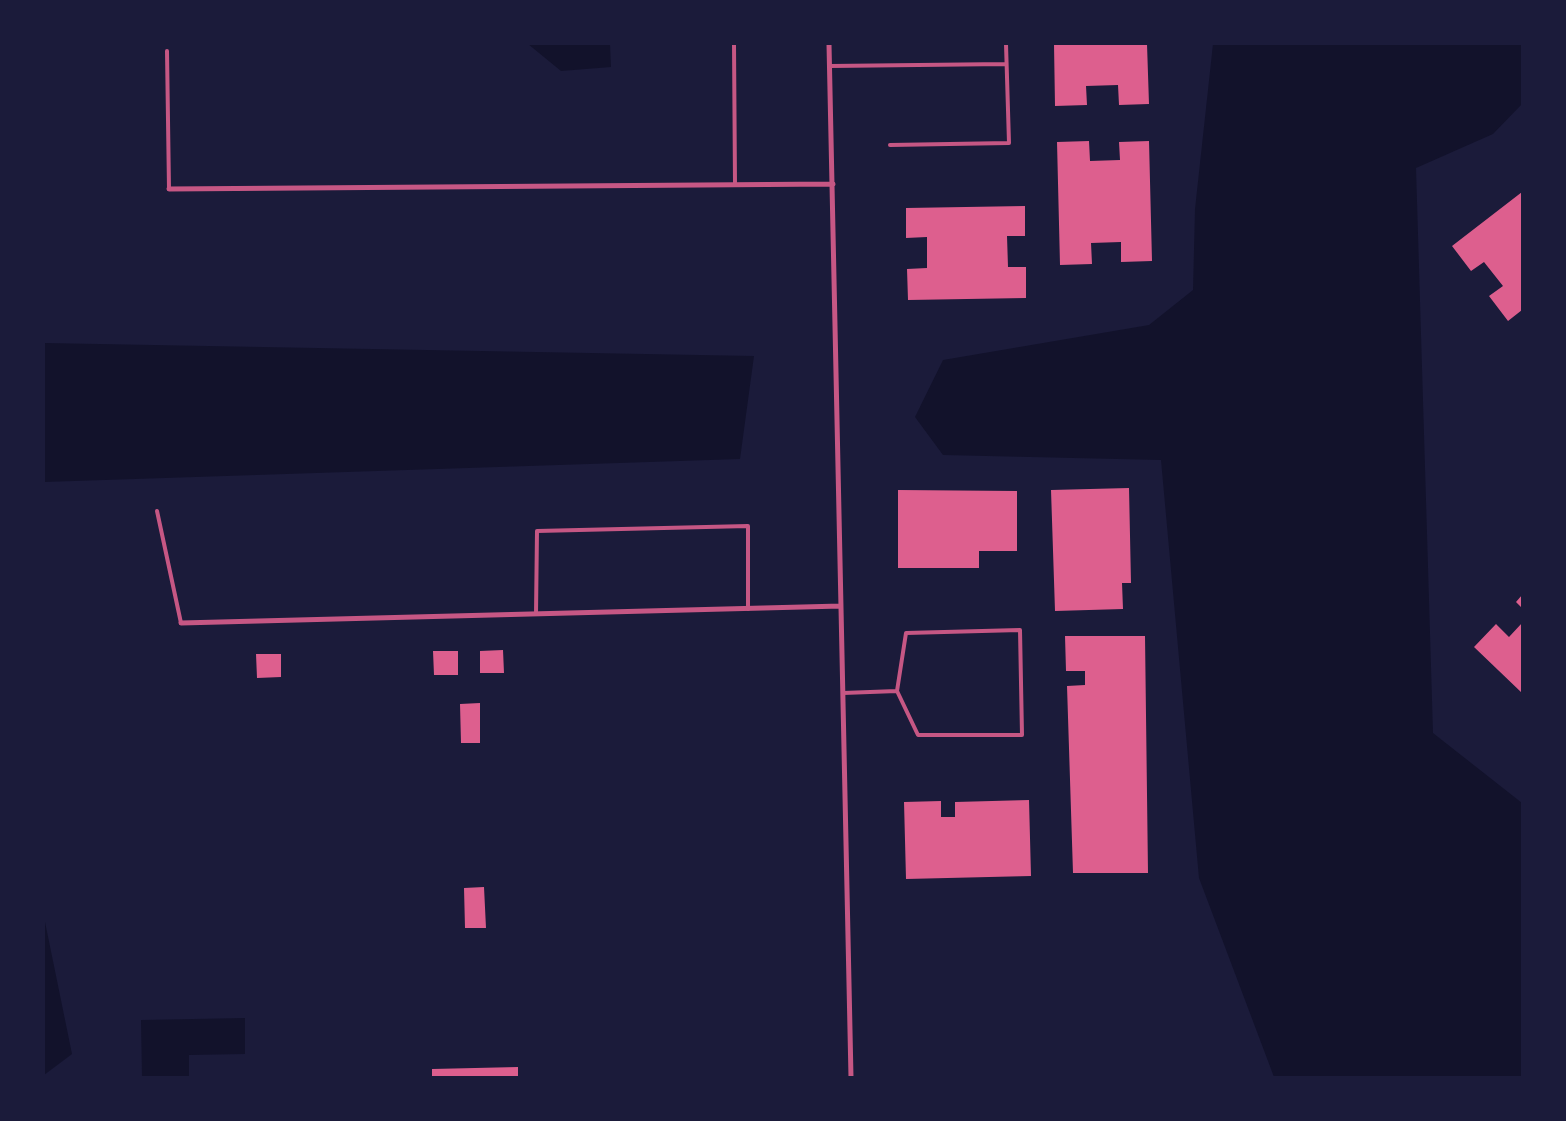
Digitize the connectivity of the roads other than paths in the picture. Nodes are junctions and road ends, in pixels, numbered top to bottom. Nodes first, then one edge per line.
1 (734, 44) edge
2 (829, 44) edge
3 (1006, 44) edge
4 (167, 51) dead end
5 (1006, 64) junction
6 (830, 66) junction
7 (890, 145) dead end
8 (735, 184) junction
9 (833, 184) junction
10 (169, 190) joint
11 (156, 511) dead end
12 (842, 606) junction
13 (748, 609) junction
14 (536, 614) junction
15 (181, 623) joint
16 (897, 691) junction
17 (843, 693) junction
18 (851, 1077) edge

1 - 8 lane
2 - 6 street
3 - 5 lane
4 - 10 lane
5 - 6 lane
5 - 7 lane
6 - 9 street
8 - 9 street
8 - 10 street
9 - 12 street
11 - 15 lane
12 - 13 street
12 - 17 street
13 - 14 street
13 - 14 lane
14 - 15 street
16 - 16 lane
16 - 17 lane
17 - 18 street

